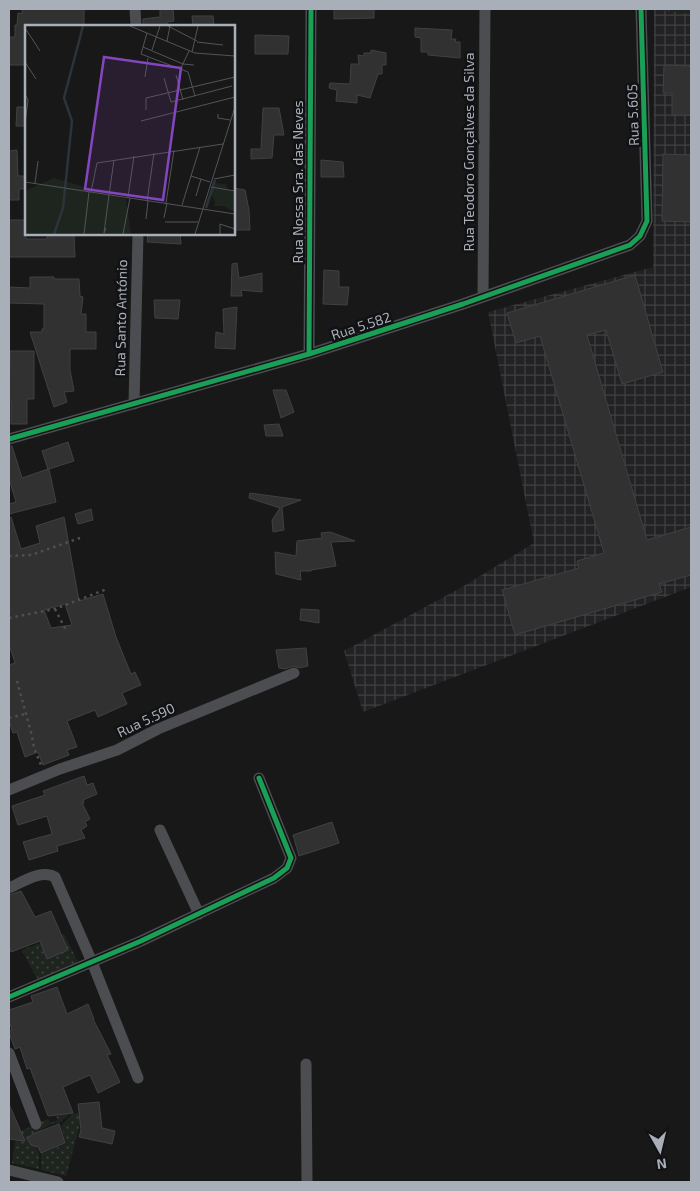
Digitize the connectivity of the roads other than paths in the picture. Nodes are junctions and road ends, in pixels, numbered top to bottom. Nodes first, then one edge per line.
1 (135, 9) edge
2 (311, 9) edge
3 (485, 9) edge
4 (641, 9) edge
5 (136, 25) edge
6 (647, 221) joint
7 (138, 235) edge
8 (483, 296) junction
9 (309, 354) junction
10 (134, 404) junction
11 (9, 439) edge
12 (294, 673) dead end
13 (259, 778) dead end
14 (9, 790) edge
15 (160, 830) dead end
16 (9, 888) edge
17 (199, 914) junction
18 (92, 962) junction
19 (9, 997) edge
20 (9, 1053) edge
21 (306, 1064) dead end
22 (138, 1078) dead end
23 (36, 1124) dead end
24 (9, 1170) edge
25 (58, 1182) edge
26 (307, 1182) edge

1 - 5 street
2 - 9 street, Rua Nossa Sra. das Neves
3 - 8 street, Rua Teodoro Gonçalves da Silva
4 - 6 street, Rua 5.605
6 - 8 street, Rua 5.582
7 - 10 street, Rua Santo António
8 - 9 street, Rua 5.582
9 - 10 street, Rua 5.582
10 - 11 street, Rua 5.582
12 - 14 street, Rua 5.590
13 - 17 street
15 - 17 street
16 - 18 street
17 - 18 street
18 - 19 street
18 - 22 street
20 - 23 street
21 - 26 street
24 - 25 street

